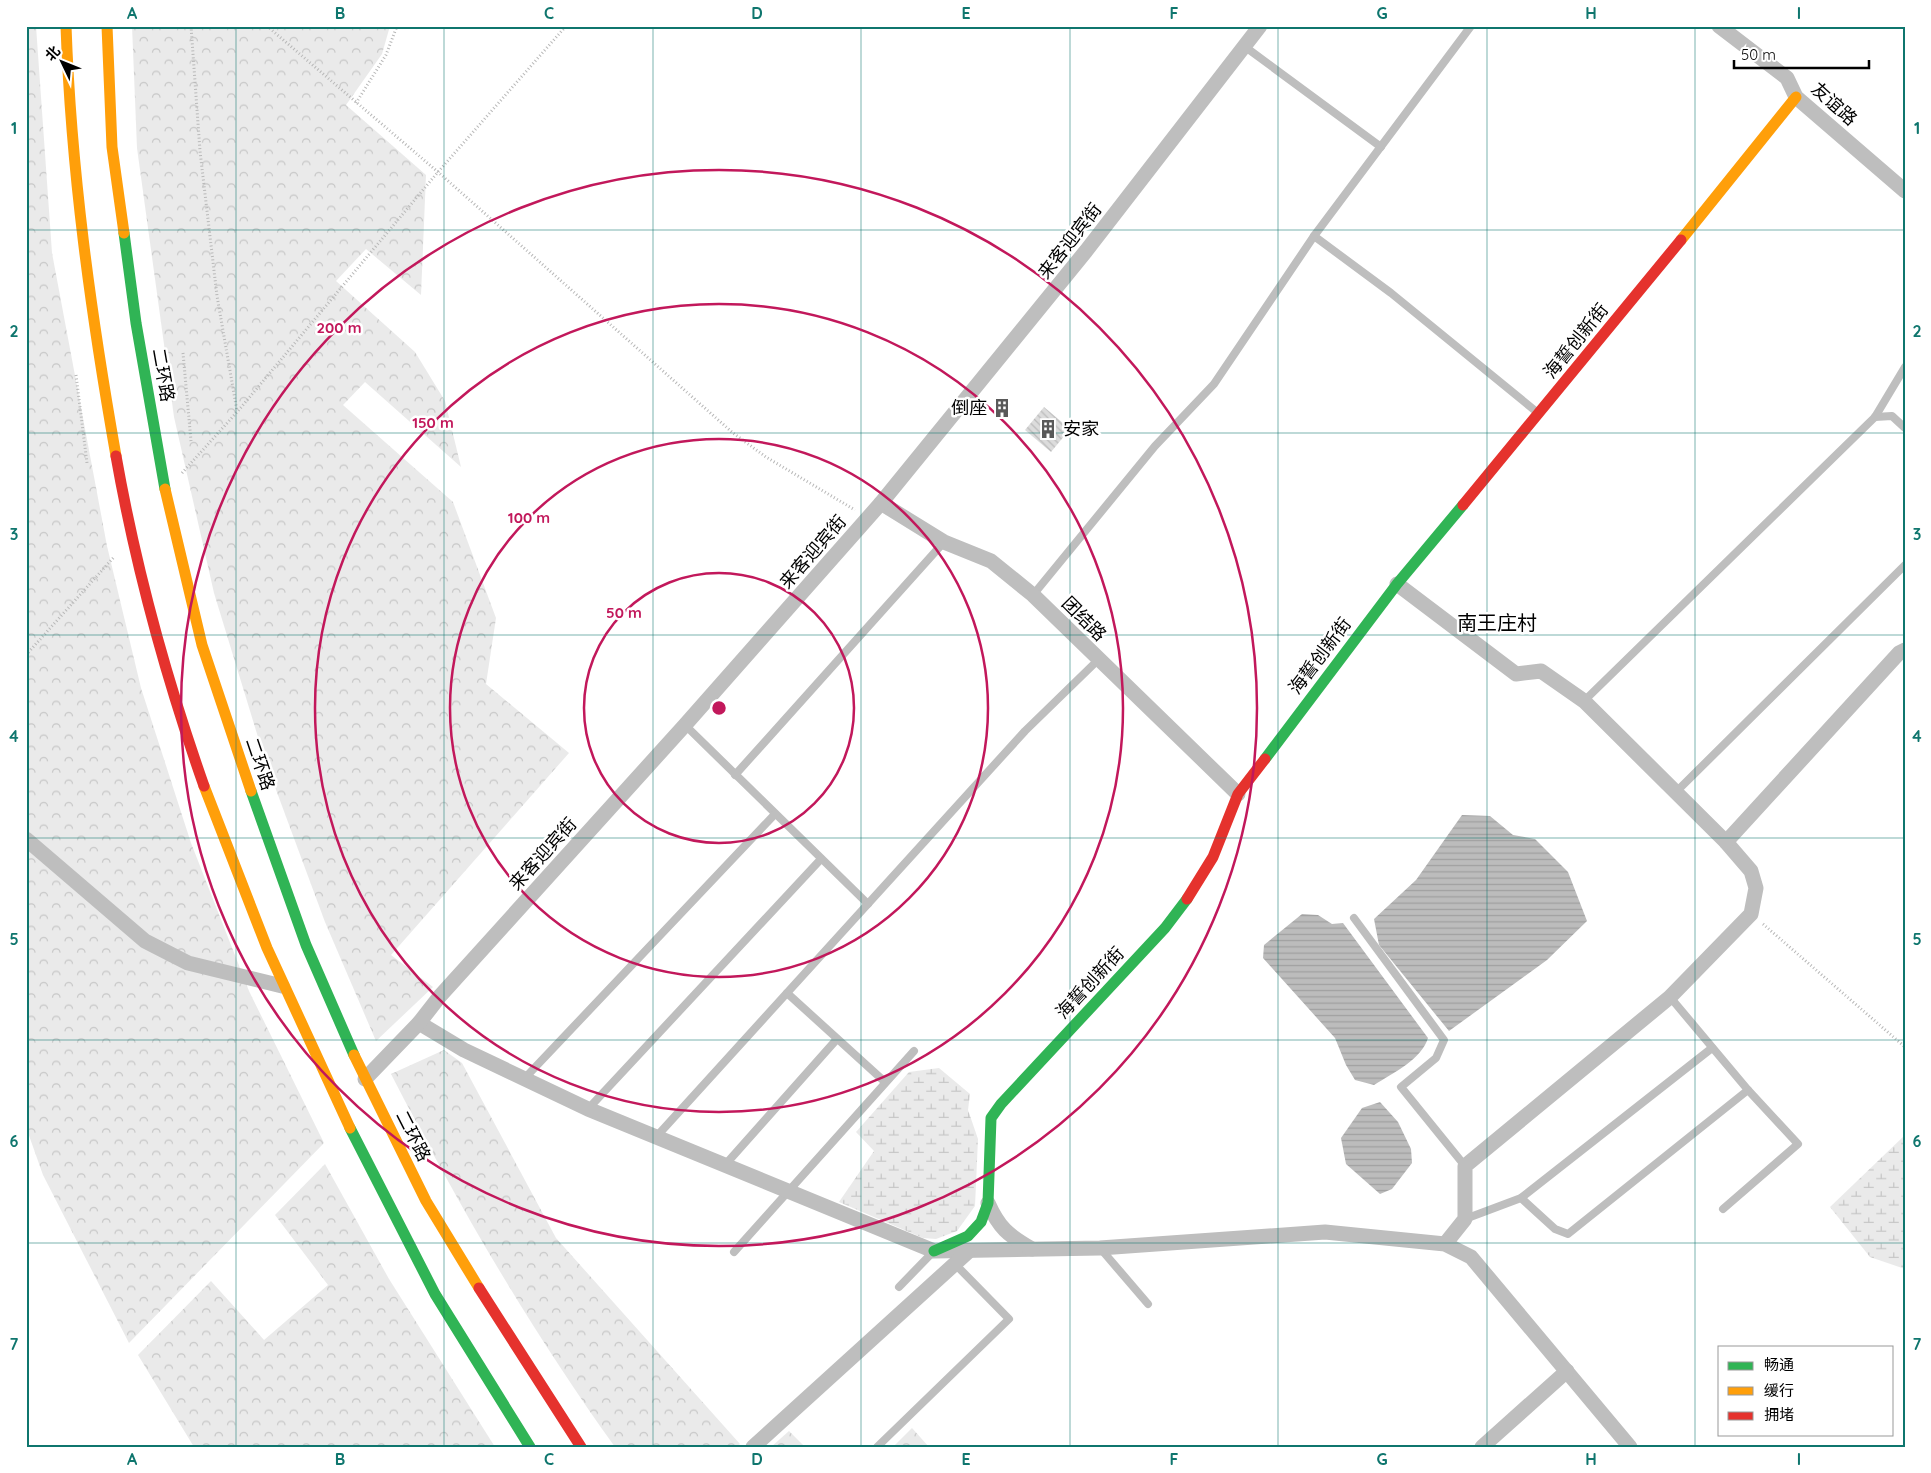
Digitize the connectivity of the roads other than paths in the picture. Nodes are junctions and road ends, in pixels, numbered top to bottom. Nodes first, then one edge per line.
1 (66, 26) edge
2 (107, 26) edge
3 (1260, 26) edge
4 (1471, 26) edge
5 (1719, 26) edge
6 (1244, 46) junction
7 (1796, 97) junction
8 (1381, 147) junction
9 (1905, 191) edge
10 (1314, 236) junction
11 (1905, 367) edge
12 (1540, 414) junction
13 (1875, 416) junction
14 (1905, 428) edge
15 (881, 504) junction
16 (944, 542) junction
17 (1905, 565) edge
18 (1397, 584) junction
19 (1033, 595) junction
20 (1905, 650) edge
21 (1098, 660) junction
22 (1584, 701) junction
23 (685, 725) junction
24 (735, 775) junction
25 (1676, 792) junction
26 (1238, 794) junction
27 (775, 814) junction
28 (26, 839) edge
29 (1726, 842) junction
30 (821, 859) junction
31 (868, 904) junction
32 (1354, 918) dead end
33 (282, 986) junction
34 (787, 993) junction
35 (1670, 998) junction
36 (419, 1023) junction
37 (837, 1039) junction
38 (1712, 1048) junction
39 (914, 1051) dead end
40 (365, 1079) junction
41 (524, 1079) junction
42 (885, 1082) junction
43 (1748, 1090) junction
44 (588, 1109) junction
45 (657, 1136) junction
46 (725, 1165) junction
47 (1464, 1166) junction
48 (788, 1192) junction
49 (1521, 1198) junction
50 (988, 1203) junction
51 (1723, 1209) dead end
52 (1465, 1219) junction
53 (1445, 1244) junction
54 (1100, 1248) junction
55 (969, 1250) junction
56 (1032, 1250) junction
57 (934, 1251) junction
58 (734, 1252) dead end
59 (954, 1264) junction
60 (899, 1287) dead end
61 (1148, 1304) dead end
62 (1567, 1371) junction
63 (530, 1447) edge
64 (580, 1447) edge
65 (753, 1447) edge
66 (877, 1447) edge
67 (1482, 1447) edge
68 (1630, 1447) edge

1 - 33 main road
2 - 40 main road, 二环路
3 - 6 street, 来客迎宾街
4 - 8 lane
5 - 7 street, 友谊路
6 - 8 lane
6 - 15 street, 来客迎宾街
7 - 9 street, 友谊路
7 - 12 main road, 海誓创新街
8 - 10 lane
10 - 12 lane
10 - 19 lane
11 - 13 lane
12 - 18 main road, 海誓创新街
13 - 14 lane
13 - 22 lane
15 - 16 street, 团结路
15 - 23 street, 来客迎宾街
16 - 19 street, 团结路
16 - 24 lane
17 - 25 lane
18 - 22 street
18 - 26 main road, 海誓创新街
19 - 21 street, 团结路
20 - 29 street
21 - 26 street, 团结路
21 - 31 lane
22 - 25 street
23 - 24 lane
23 - 36 street, 来客迎宾街
24 - 27 lane
25 - 29 street
26 - 50 main road, 海誓创新街
27 - 30 lane
27 - 41 lane
28 - 33 street
29 - 35 street
30 - 31 lane
30 - 44 lane
31 - 34 lane
32 - 47 lane
33 - 63 main road
34 - 37 lane
34 - 45 lane
35 - 38 lane
35 - 47 street
36 - 40 street, 来客迎宾街
36 - 41 street
37 - 42 lane
37 - 46 lane
38 - 43 lane
38 - 49 lane
39 - 42 lane
40 - 64 main road, 二环路
41 - 44 street
42 - 48 lane
43 - 49 lane
43 - 51 lane
44 - 45 street
45 - 46 street
46 - 48 street
47 - 52 street
48 - 57 street
48 - 58 lane
49 - 52 lane
50 - 56 street
50 - 57 main road, 海誓创新街
52 - 53 street
53 - 54 street
53 - 62 street
54 - 56 street
54 - 61 lane
55 - 56 street
55 - 57 street
55 - 59 street
57 - 60 lane
59 - 65 street
59 - 66 lane
62 - 67 street
62 - 68 street

